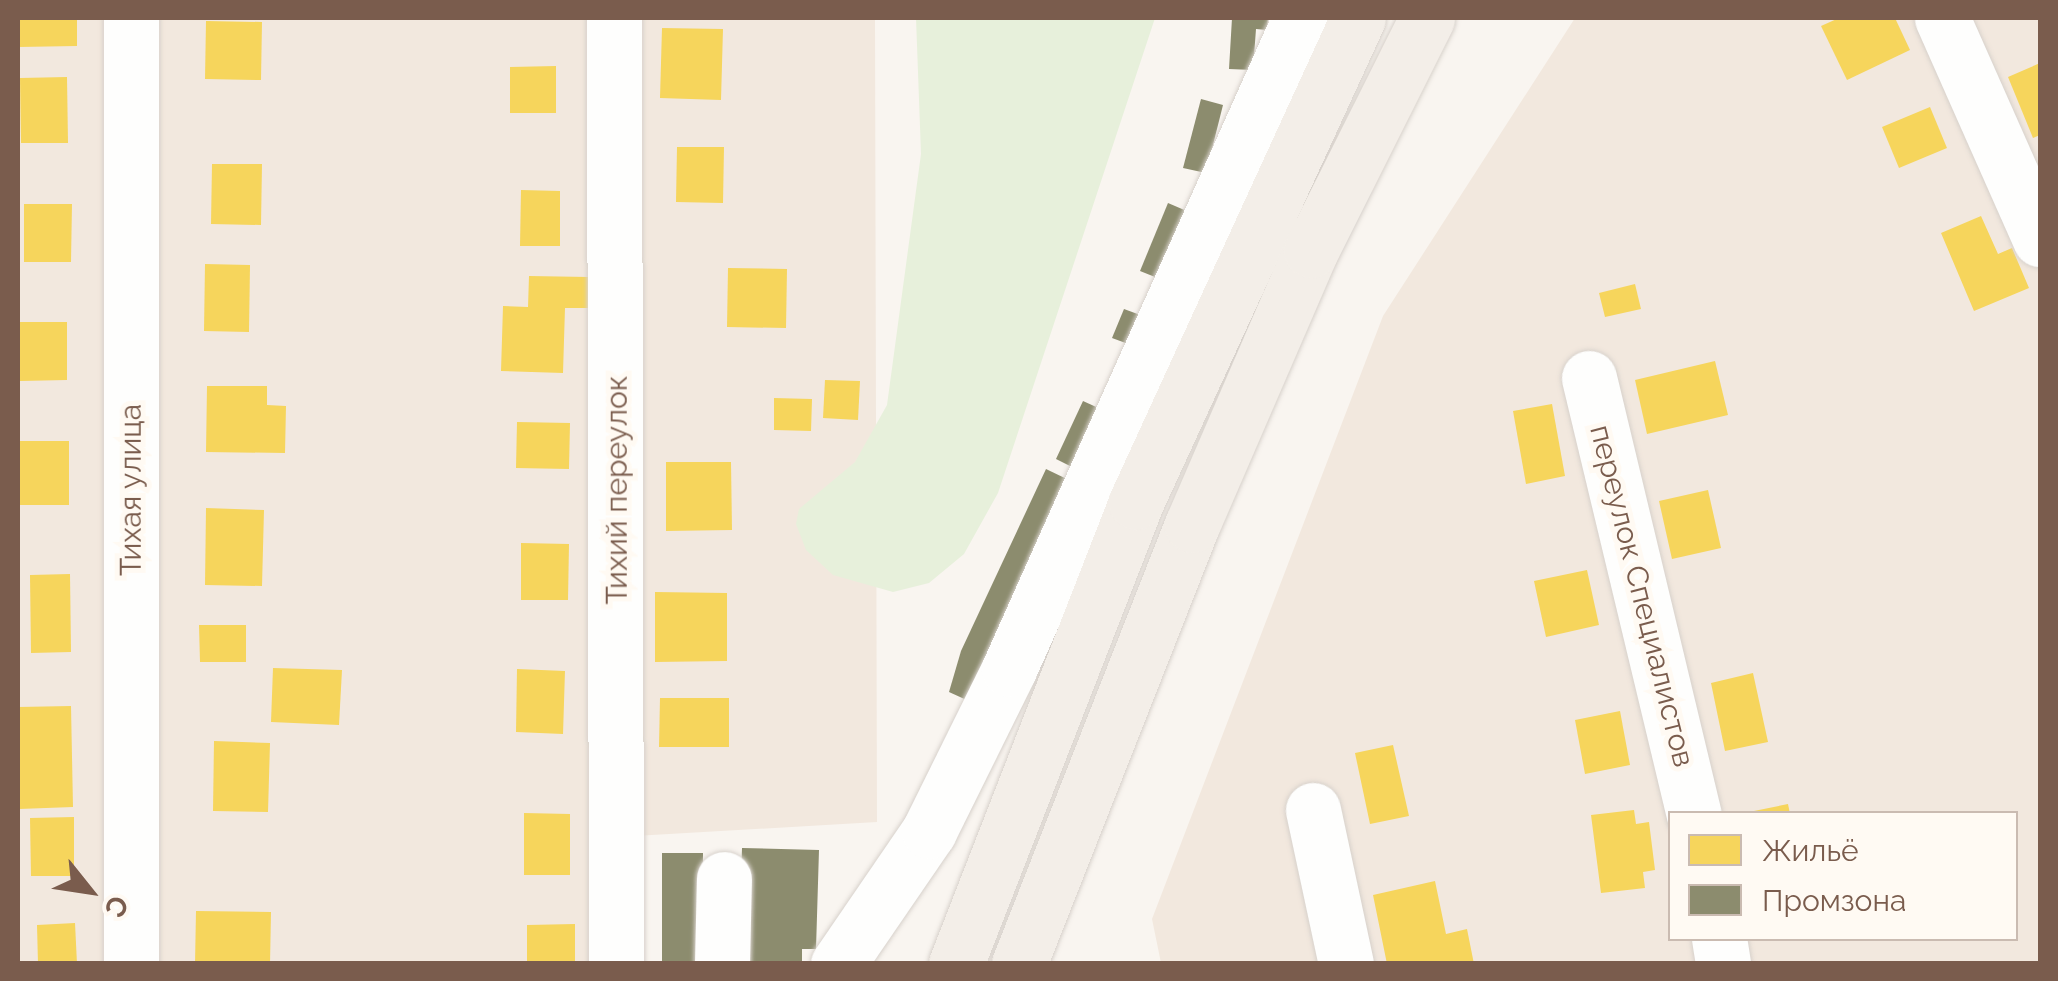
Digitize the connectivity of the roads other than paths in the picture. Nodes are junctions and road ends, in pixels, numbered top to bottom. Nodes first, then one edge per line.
1 (131, 18) edge
2 (614, 18) edge
3 (1300, 18) edge
4 (1358, 18) edge
5 (1427, 18) edge
6 (1942, 18) edge
7 (2040, 239) edge
8 (1589, 378) dead end
9 (1313, 810) dead end
10 (1693, 811) edge
11 (724, 879) dead end
12 (131, 964) edge
13 (616, 964) edge
14 (722, 964) edge
15 (838, 964) edge
16 (956, 964) edge
17 (1020, 964) edge
18 (1346, 964) edge

1 - 12 street, Тихая улица
2 - 13 street, Тихий переулок
3 - 15 street
4 - 16 main road
5 - 17 main road
6 - 7 street
8 - 10 street, переулок Специалистов
9 - 18 street
11 - 14 street

